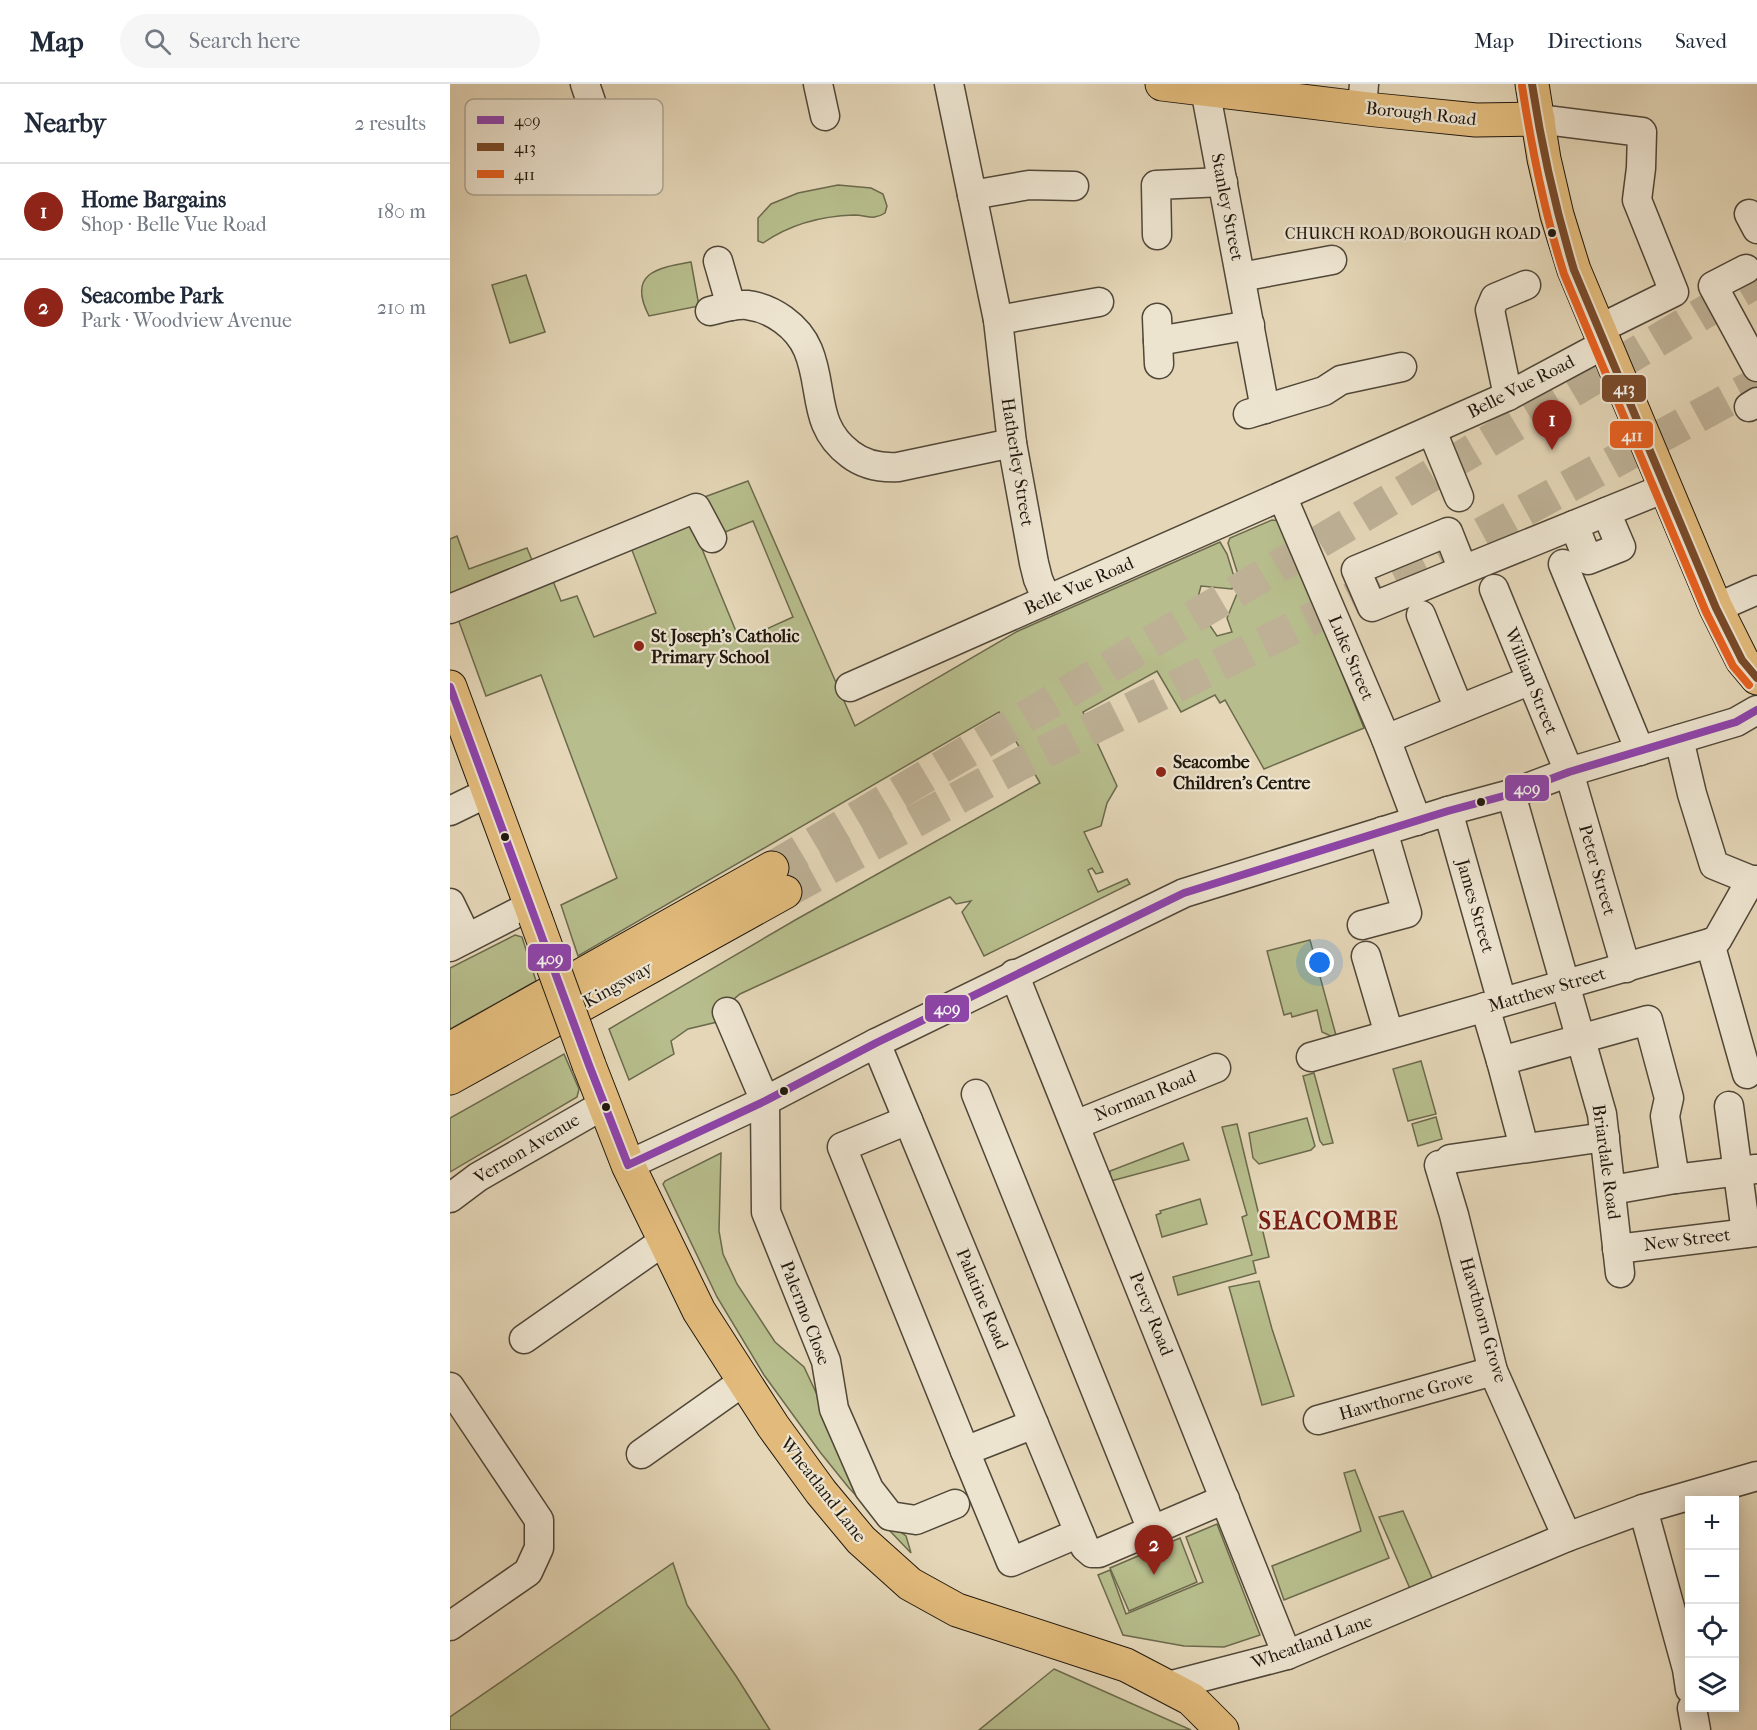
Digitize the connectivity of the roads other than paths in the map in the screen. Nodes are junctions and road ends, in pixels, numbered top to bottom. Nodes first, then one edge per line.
1 (585, 84) edge
2 (818, 84) edge
3 (949, 84) edge
4 (1162, 84) edge
5 (1532, 84) edge
6 (1205, 89) junction
7 (1363, 96) edge
8 (590, 99) edge
9 (825, 116) dead end
10 (1538, 119) junction
11 (1223, 182) junction
12 (1074, 186) dead end
13 (972, 195) junction
14 (1157, 235) dead end
15 (1332, 260) dead end
16 (718, 261) dead end
17 (1746, 269) dead end
18 (1241, 277) junction
19 (1526, 285) dead end
20 (1099, 302) dead end
21 (998, 320) junction
22 (1250, 325) junction
23 (1602, 337) junction
24 (1158, 341) dead end
25 (1402, 367) dead end
26 (1757, 367) edge
27 (1508, 396) junction
28 (1432, 431) junction
29 (1012, 443) junction
30 (1665, 488) junction
31 (1282, 496) junction
32 (1459, 497) dead end
33 (1606, 512) junction
34 (1574, 525) junction
35 (712, 538) dead end
36 (1563, 564) dead end
37 (1463, 570) dead end
38 (1494, 589) dead end
39 (1757, 590) edge
40 (1047, 600) junction
41 (1716, 608) junction
42 (450, 609) edge
43 (1421, 615) dead end
44 (1757, 678) edge
45 (1531, 681) junction
46 (450, 687) edge
47 (850, 687) dead end
48 (1459, 710) junction
49 (1757, 710) edge
50 (1386, 739) junction
51 (1679, 739) junction
52 (1641, 751) junction
53 (1569, 772) junction
54 (489, 792) junction
55 (1511, 794) junction
56 (450, 811) edge
57 (1448, 811) junction
58 (1417, 821) junction
59 (1383, 831) junction
60 (1754, 880) edge
61 (450, 903) edge
62 (532, 911) junction
63 (1362, 925) dead end
64 (458, 942) edge
65 (1710, 943) junction
66 (1366, 956) dead end
67 (1626, 968) junction
68 (1014, 974) junction
69 (1564, 984) junction
70 (1494, 1005) junction
71 (727, 1012) dead end
72 (1389, 1035) junction
73 (1580, 1039) junction
74 (876, 1043) junction
75 (450, 1049) edge
76 (1311, 1057) dead end
77 (1501, 1061) junction
78 (1216, 1068) dead end
79 (1747, 1074) dead end
80 (450, 1078) edge
81 (975, 1094) dead end
82 (765, 1101) junction
83 (605, 1104) junction
84 (1729, 1106) dead end
85 (908, 1120) junction
86 (1075, 1125) junction
87 (1605, 1137) junction
88 (1524, 1147) junction
89 (628, 1165) junction
90 (1748, 1170) edge
91 (1675, 1179) junction
92 (1612, 1190) junction
93 (450, 1198) edge
94 (1751, 1232) edge
95 (664, 1241) junction
96 (1619, 1261) joint
97 (524, 1339) dead end
98 (1493, 1371) junction
99 (744, 1381) junction
100 (450, 1387) edge
101 (1318, 1420) dead end
102 (1034, 1424) junction
103 (965, 1451) junction
104 (641, 1454) dead end
105 (1757, 1476) edge
106 (1225, 1499) junction
107 (955, 1504) dead end
108 (1643, 1509) junction
109 (1152, 1530) junction
110 (1567, 1537) junction
111 (1086, 1543) junction
112 (450, 1626) edge
113 (1287, 1655) junction
114 (1685, 1662) edge
115 (1168, 1686) junction
116 (1693, 1712) edge
117 (1222, 1730) edge
118 (1696, 1730) edge

1 - 8 street
2 - 9 street
3 - 13 street, Hatherley Street
4 - 6 main road, Borough Road
5 - 10 main road
6 - 7 main road, Borough Road
6 - 11 street, Stanley Street
7 - 10 main road, Borough Road
10 - 23 main road
10 - 23 street, Belle Vue Road
11 - 14 street
11 - 18 street, Stanley Street
12 - 13 street
13 - 21 street, Hatherley Street
15 - 18 street
16 - 29 street
17 - 26 street
18 - 22 street, Stanley Street
19 - 27 street
20 - 21 street
21 - 29 street, Hatherley Street
22 - 24 street
22 - 25 street, Stanley Street
23 - 27 street, Belle Vue Road
23 - 30 main road
27 - 28 street, Belle Vue Road
28 - 31 street, Belle Vue Road
28 - 32 street
29 - 40 street, Hatherley Street
30 - 33 street
30 - 41 main road
31 - 40 street, Belle Vue Road
31 - 50 street, Luke Street
33 - 34 street
33 - 34 street
34 - 37 street
35 - 42 street
36 - 52 street
38 - 45 street, William Street
39 - 41 street
40 - 47 street, Belle Vue Road
41 - 44 main road
43 - 48 street
45 - 48 street
45 - 53 street, William Street
46 - 54 main road, Wheatland Lane
48 - 50 street
49 - 51 street
50 - 58 street, Luke Street
51 - 52 street
51 - 60 street
52 - 53 street
53 - 55 street
53 - 67 street, Peter Street
54 - 56 street
54 - 62 main road, Wheatland Lane
55 - 57 street
55 - 69 street, Briardale Road
57 - 58 street
57 - 70 street, James Street
58 - 59 street
59 - 63 street
59 - 68 street
60 - 65 street
61 - 64 street
62 - 64 street
62 - 83 main road, Wheatland Lane, bridge
65 - 67 street, Matthew Street
65 - 79 street
66 - 72 street
67 - 69 street, Matthew Street
68 - 74 street
68 - 86 street, Percy Road
69 - 70 street, Matthew Street
69 - 73 street, Briardale Road
70 - 72 street, Matthew Street
70 - 77 street, James Street
71 - 82 street
72 - 76 street, Matthew Street
73 - 77 street
73 - 87 street, Briardale Road
73 - 91 street
74 - 82 street
74 - 85 street, Palatine Road
75 - 80 main road, Kingsway
77 - 88 street, James Street
78 - 86 street, Norman Road
81 - 109 street
82 - 89 street
82 - 107 street, Palermo Close
83 - 89 main road, Wheatland Lane
83 - 93 street, Vernon Avenue
84 - 90 street
85 - 102 street, Palatine Road
85 - 103 street
86 - 106 street, Percy Road
87 - 88 street
87 - 92 street, Briardale Road
88 - 98 street, Hawthorn Grove
89 - 95 main road, Wheatland Lane
90 - 91 street
90 - 94 street
91 - 92 street
92 - 96 street, Briardale Road
94 - 96 street, New Street
95 - 97 street
95 - 99 main road, Wheatland Lane
98 - 101 street, Hawthorne Grove
98 - 110 street, Hawthorn Grove
99 - 104 street
99 - 115 main road, Wheatland Lane
100 - 112 street
102 - 103 street
102 - 111 street, Palatine Road
103 - 111 street
105 - 108 street, Wheatland Lane
106 - 109 street
106 - 113 street, Percy Road
108 - 110 street, Wheatland Lane
108 - 114 street
109 - 111 street
110 - 113 street, Wheatland Lane
113 - 115 street, Wheatland Lane
115 - 117 main road
116 - 118 street

